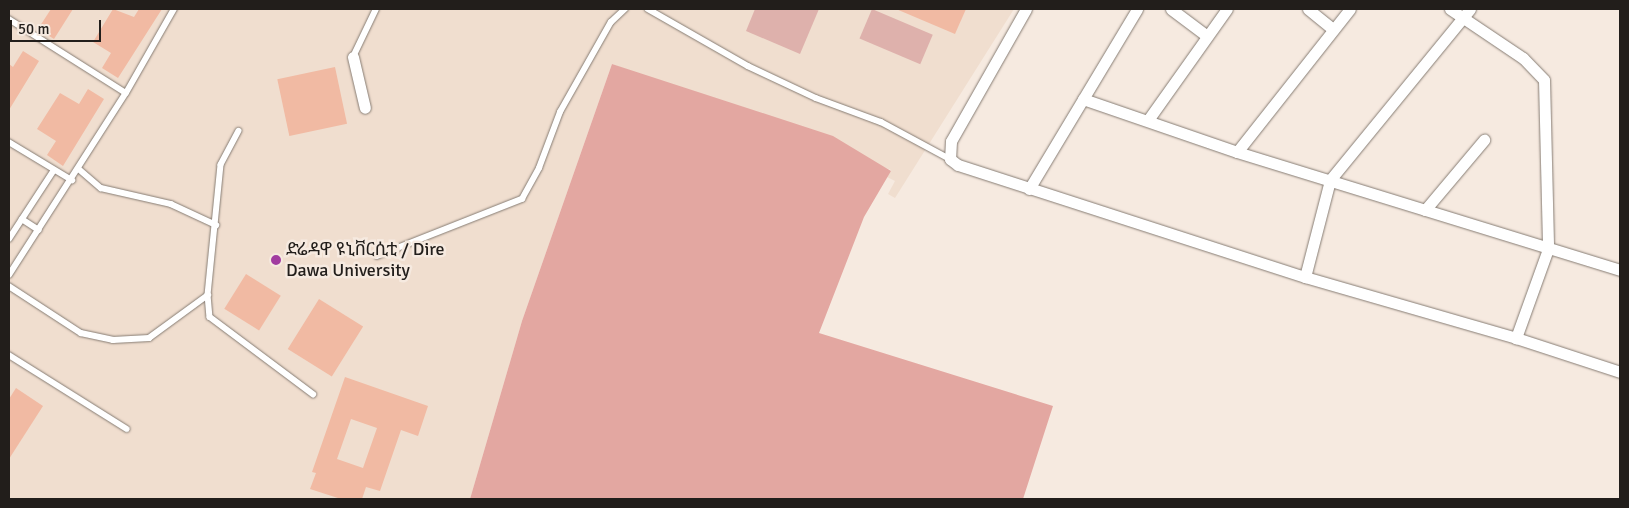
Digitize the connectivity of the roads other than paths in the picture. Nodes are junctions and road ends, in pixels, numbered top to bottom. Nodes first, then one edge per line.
1 (174, 9) edge
2 (376, 9) edge
3 (624, 9) edge
4 (648, 9) edge
5 (1026, 9) edge
6 (1137, 9) edge
7 (1171, 9) edge
8 (1227, 9) edge
9 (1308, 9) edge
10 (1350, 9) edge
11 (1450, 9) edge
12 (1466, 13) edge
13 (9, 18) edge
14 (1333, 29) junction
15 (1207, 36) junction
16 (353, 57) joint
17 (126, 93) junction
18 (1083, 99) junction
19 (365, 108) dead end
20 (1148, 120) junction
21 (239, 131) dead end
22 (1484, 140) dead end
23 (9, 142) edge
24 (1237, 152) junction
25 (950, 160) junction
26 (79, 169) junction
27 (54, 170) junction
28 (72, 180) junction
29 (1330, 180) junction
30 (1029, 190) junction
31 (1425, 210) junction
32 (22, 219) junction
33 (216, 225) junction
34 (39, 230) junction
35 (9, 239) edge
36 (1548, 249) junction
37 (377, 256) dead end
38 (1620, 270) edge
39 (9, 275) edge
40 (1305, 277) junction
41 (9, 286) edge
42 (208, 295) junction
43 (1516, 338) junction
44 (9, 355) edge
45 (1620, 372) edge
46 (313, 394) dead end
47 (126, 429) dead end

1 - 17 lane
2 - 16 lane
3 - 37 lane
4 - 25 lane
5 - 25 street
6 - 18 street
7 - 15 street
8 - 15 street
9 - 14 street
10 - 14 street
11 - 12 street
12 - 29 street
12 - 36 street
13 - 17 lane
14 - 24 street
15 - 20 street
16 - 19 street
17 - 26 lane
18 - 20 street
18 - 30 street
20 - 24 street
21 - 33 lane
22 - 31 street
23 - 27 lane
24 - 29 street
25 - 30 street
26 - 28 lane
26 - 33 lane
27 - 28 lane
27 - 32 lane
28 - 34 lane
29 - 31 street
29 - 40 street
30 - 40 street
31 - 36 street
32 - 34 lane
32 - 35 lane
33 - 42 lane
34 - 39 lane
36 - 38 street
36 - 43 street
40 - 43 street
41 - 42 lane
42 - 46 lane
43 - 45 street
44 - 47 lane

